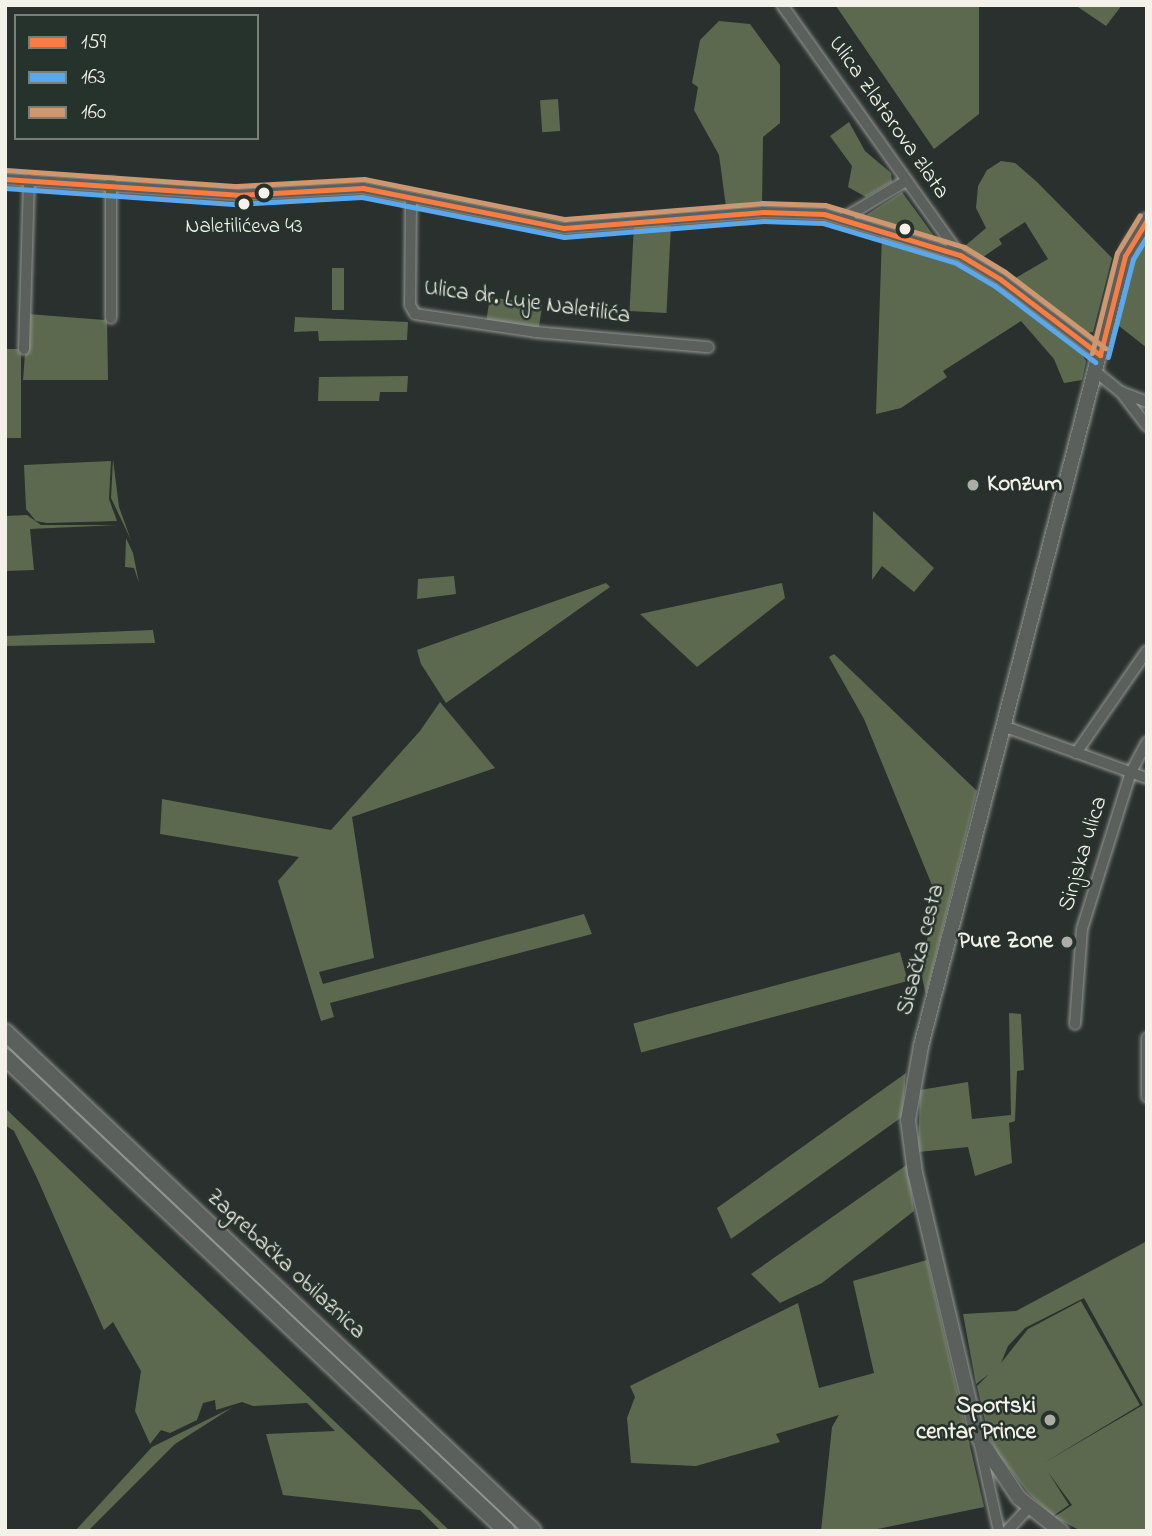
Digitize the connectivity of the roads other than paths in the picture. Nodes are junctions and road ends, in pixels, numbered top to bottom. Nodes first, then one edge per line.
1 (782, 5) edge
2 (5, 179) edge
3 (29, 180) junction
4 (906, 181) junction
5 (111, 183) junction
6 (411, 198) junction
7 (844, 218) junction
8 (1147, 220) edge
9 (960, 255) junction
10 (111, 318) dead end
11 (708, 347) dead end
12 (24, 349) dead end
13 (1100, 355) junction
14 (1096, 372) junction
15 (1121, 392) junction
16 (1147, 402) edge
17 (1147, 426) edge
18 (1147, 651) edge
19 (1003, 726) junction
20 (1147, 743) edge
21 (1076, 753) junction
22 (1131, 772) junction
23 (1147, 778) edge
24 (1075, 1024) dead end
25 (5, 1032) edge
26 (1147, 1038) edge
27 (5, 1057) edge
28 (1147, 1097) edge
29 (977, 1435) junction
30 (1029, 1507) junction
31 (507, 1531) edge
32 (533, 1531) edge
33 (999, 1531) edge
34 (1007, 1531) edge
35 (1061, 1531) edge

1 - 4 street, Ulica Zlatarova zlata
2 - 3 street
3 - 5 street
3 - 12 street
4 - 7 street
4 - 9 street, Ulica Zlatarova zlata
5 - 6 street
5 - 10 street
6 - 7 street
6 - 11 street, Ulica dr. Luje Naletilića
7 - 9 street
8 - 13 main road
9 - 13 street
13 - 14 main road, Sisačka cesta
14 - 15 street
14 - 19 main road, Sisačka cesta
15 - 16 street
15 - 17 street
18 - 21 street
19 - 21 street
19 - 29 main road, Sisačka cesta
20 - 22 street, Sinjska ulica
21 - 22 street
22 - 23 street
22 - 24 street, Sinjska ulica
25 - 32 highway, Zagrebačka obilaznica
26 - 28 street
27 - 31 highway, Zagrebačka obilaznica
29 - 30 main road, Sisačka cesta
29 - 33 street
30 - 34 street
30 - 35 main road, Sisačka cesta

